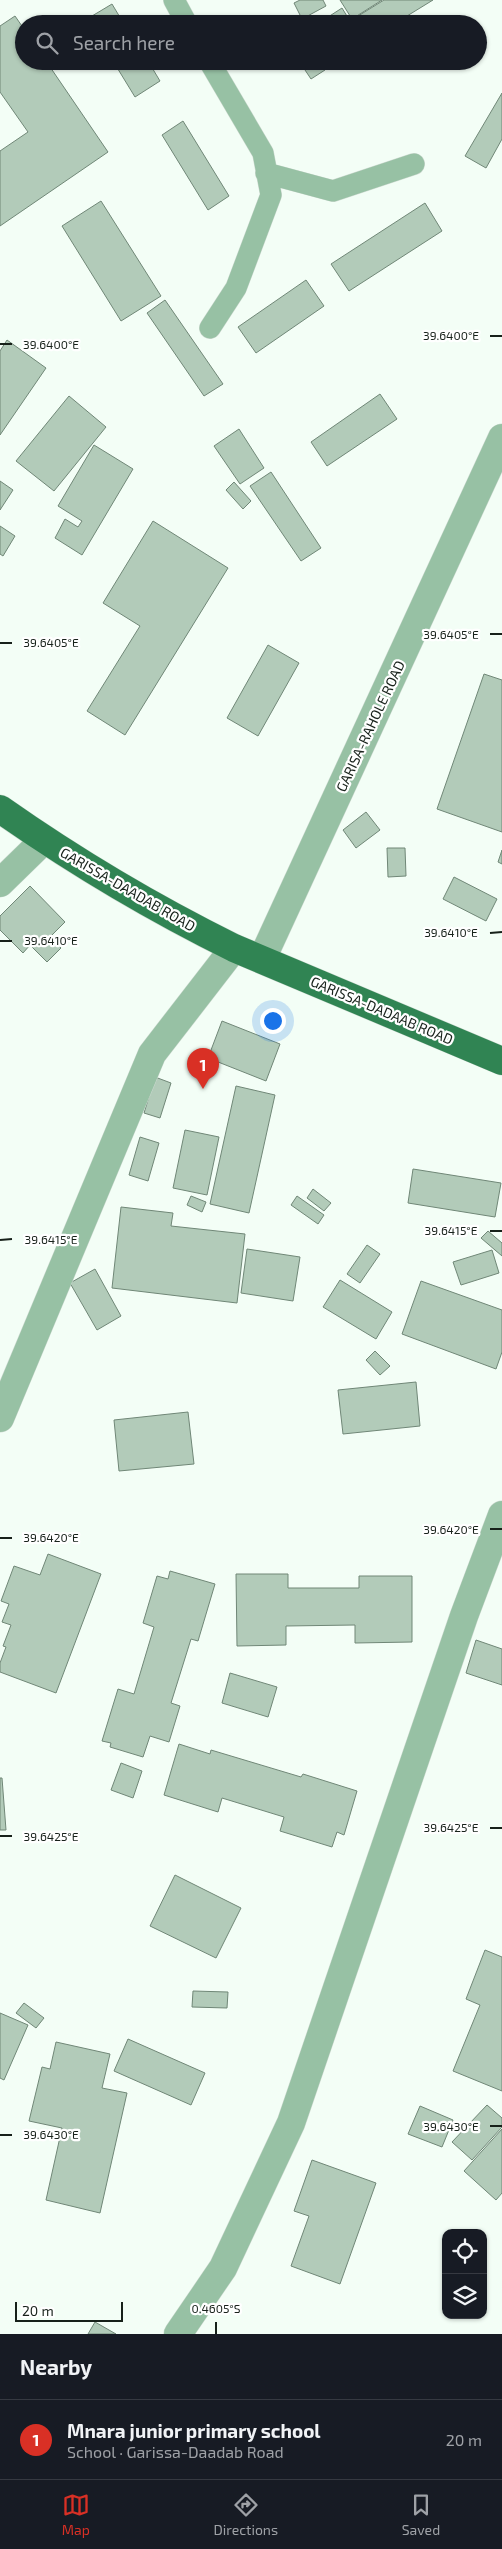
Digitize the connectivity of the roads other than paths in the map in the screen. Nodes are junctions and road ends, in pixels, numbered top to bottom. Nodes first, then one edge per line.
1 (174, 0) edge
2 (182, 15) edge
3 (214, 70) edge
4 (414, 164) dead end
5 (266, 173) junction
6 (210, 328) dead end
7 (502, 438) edge
8 (0, 809) edge
9 (44, 840) junction
10 (0, 883) edge
11 (234, 948) junction
12 (262, 959) junction
13 (502, 1061) edge
14 (0, 1418) edge
15 (502, 1515) edge
16 (178, 2334) edge

1 - 2 lane
3 - 5 lane
4 - 5 lane
5 - 6 lane
7 - 12 street, GARISA-RAHOLE ROAD
8 - 9 highway, GARISSA-DAADAB ROAD
9 - 10 street
9 - 11 highway, GARISSA-DAADAB ROAD
11 - 12 highway, GARISSA-DAADAB ROAD
11 - 14 street
12 - 13 highway, GARISSA-DADAAB ROAD
15 - 16 street

